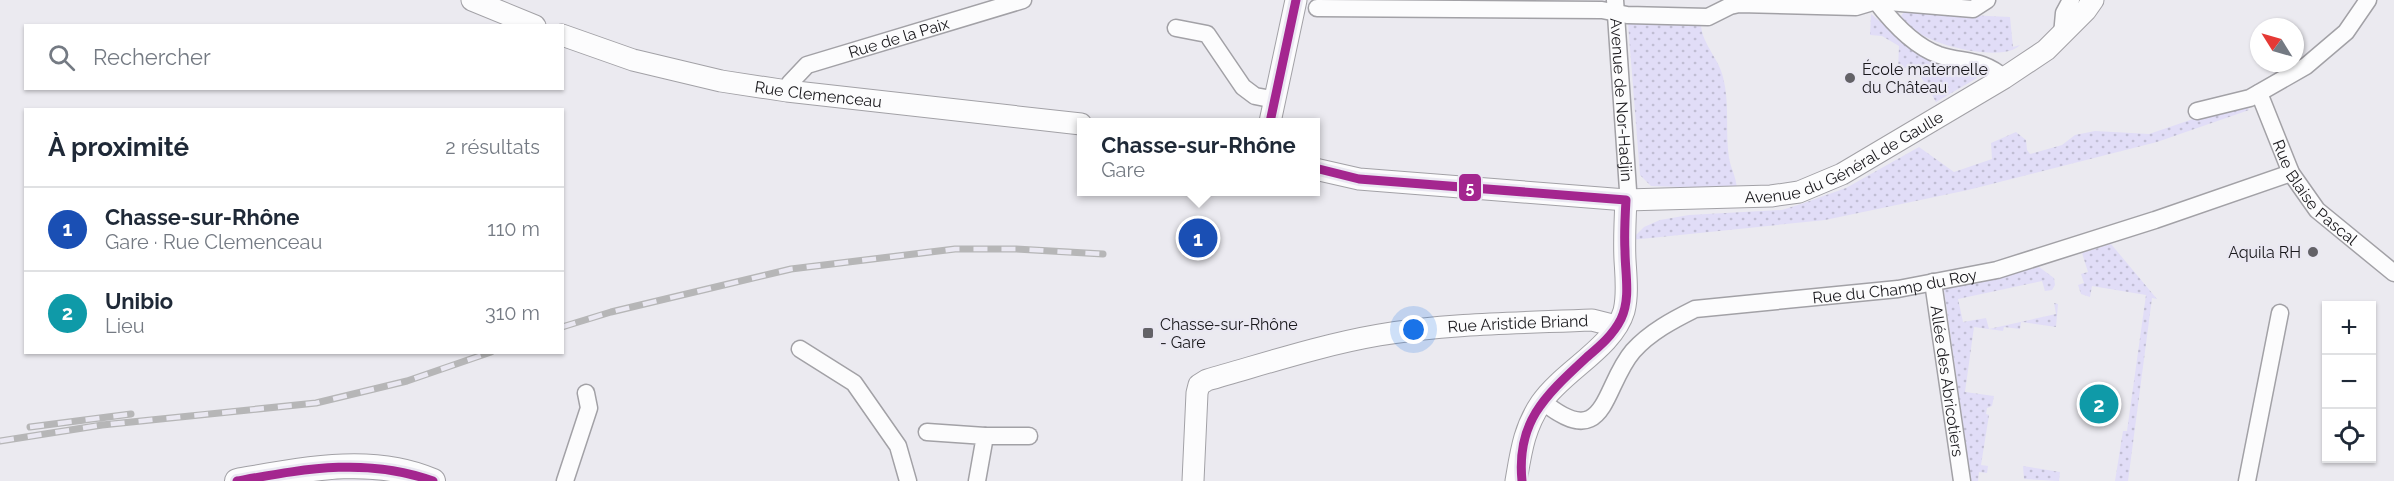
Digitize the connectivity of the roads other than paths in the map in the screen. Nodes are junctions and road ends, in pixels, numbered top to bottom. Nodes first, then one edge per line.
1 (472, 0) edge
2 (1023, 0) edge
3 (1296, 0) edge
4 (1987, 0) edge
5 (2072, 0) edge
6 (2093, 0) edge
7 (2368, 0) edge
8 (1875, 1) edge
9 (1616, 6) edge
10 (1317, 8) dead end
11 (530, 24) edge
12 (1176, 28) dead end
13 (2062, 35) junction
14 (564, 36) edge
15 (2004, 78) junction
16 (787, 91) junction
17 (2259, 93) junction
18 (1276, 100) junction
19 (2197, 111) dead end
20 (1271, 118) edge
21 (1280, 118) edge
22 (1077, 124) edge
23 (1320, 171) edge
24 (2291, 172) junction
25 (1626, 200) junction
26 (2394, 273) edge
27 (1933, 282) junction
28 (2280, 313) dead end
29 (1617, 326) junction
30 (800, 349) dead end
31 (586, 393) dead end
32 (1542, 401) junction
33 (927, 432) dead end
34 (985, 436) junction
35 (1029, 436) dead end
36 (1519, 476) edge
37 (240, 481) edge
38 (433, 481) edge
39 (565, 481) edge
40 (908, 481) edge
41 (977, 481) edge
42 (1193, 481) edge
43 (1962, 481) edge
44 (2247, 481) edge

1 - 11 street
2 - 16 street, Rue de la Paix
3 - 18 street
4 - 8 street
5 - 13 street
6 - 13 street, Avenue du Général de Gaulle
7 - 17 street
8 - 9 street
8 - 15 street
9 - 10 street
9 - 25 street, Avenue de Nor-Hadjin
12 - 18 street
13 - 15 street, Avenue du Général de Gaulle
14 - 16 street, Rue Clemenceau
15 - 25 street, Avenue du Général de Gaulle
16 - 22 street, Rue Clemenceau
17 - 19 street
17 - 24 street, Rue Blaise Pascal
18 - 20 street
18 - 21 street
23 - 25 street, Avenue du Général de Gaulle
24 - 26 street, Rue Blaise Pascal
24 - 27 street, Rue du Champ du Roy
25 - 29 street
27 - 32 street, Rue du Champ du Roy
27 - 43 street, Allée des Abricotiers
28 - 44 street
29 - 32 street
29 - 42 street, Rue Aristide Briand
30 - 40 street
31 - 39 street
32 - 36 street
33 - 34 street
34 - 35 street
34 - 41 street
37 - 38 main road

